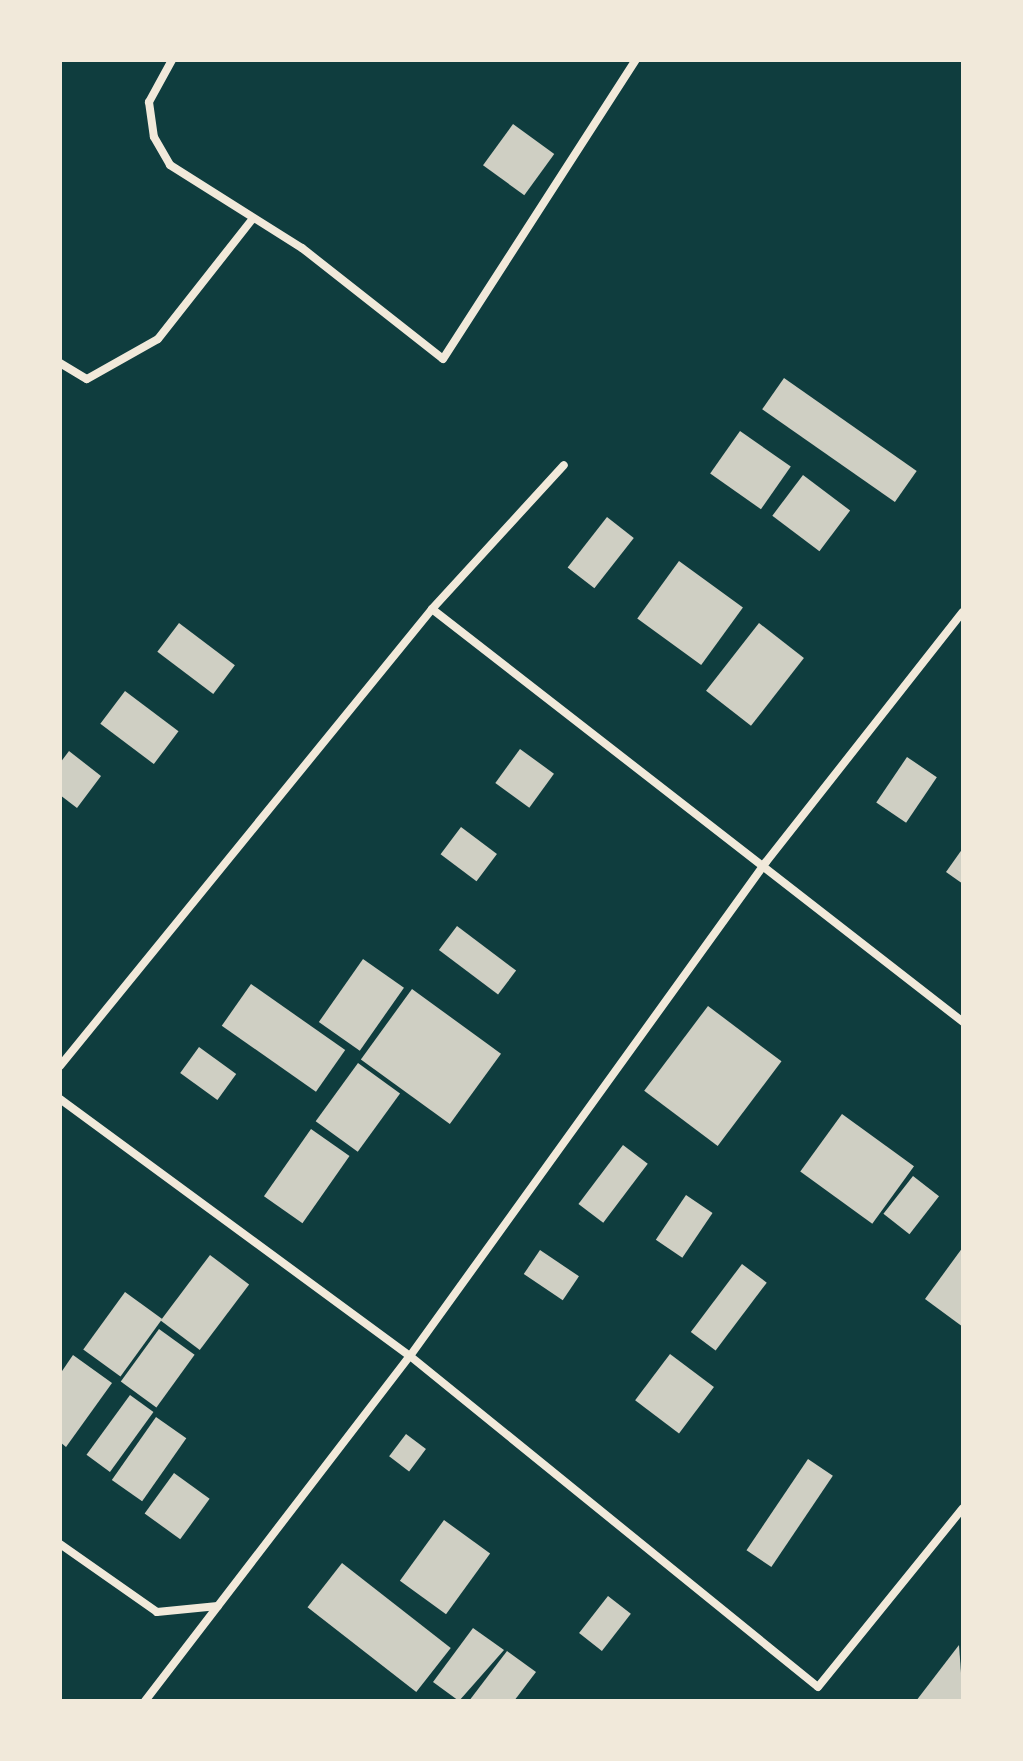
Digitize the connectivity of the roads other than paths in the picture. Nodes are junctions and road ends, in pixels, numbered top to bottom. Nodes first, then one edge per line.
1 (172, 60) edge
2 (636, 60) edge
3 (251, 221) junction
4 (60, 363) edge
5 (564, 465) dead end
6 (432, 609) junction
7 (963, 612) edge
8 (766, 862) junction
9 (963, 1022) edge
10 (60, 1066) edge
11 (60, 1099) edge
12 (410, 1356) junction
13 (963, 1508) edge
14 (60, 1544) edge
15 (218, 1606) junction
16 (145, 1701) edge

1 - 3 street
2 - 3 street
3 - 4 street
5 - 6 street
6 - 8 street
6 - 10 street
7 - 8 street
8 - 9 street
8 - 12 street
11 - 12 street
12 - 13 street
12 - 15 street
14 - 15 street
15 - 16 street

